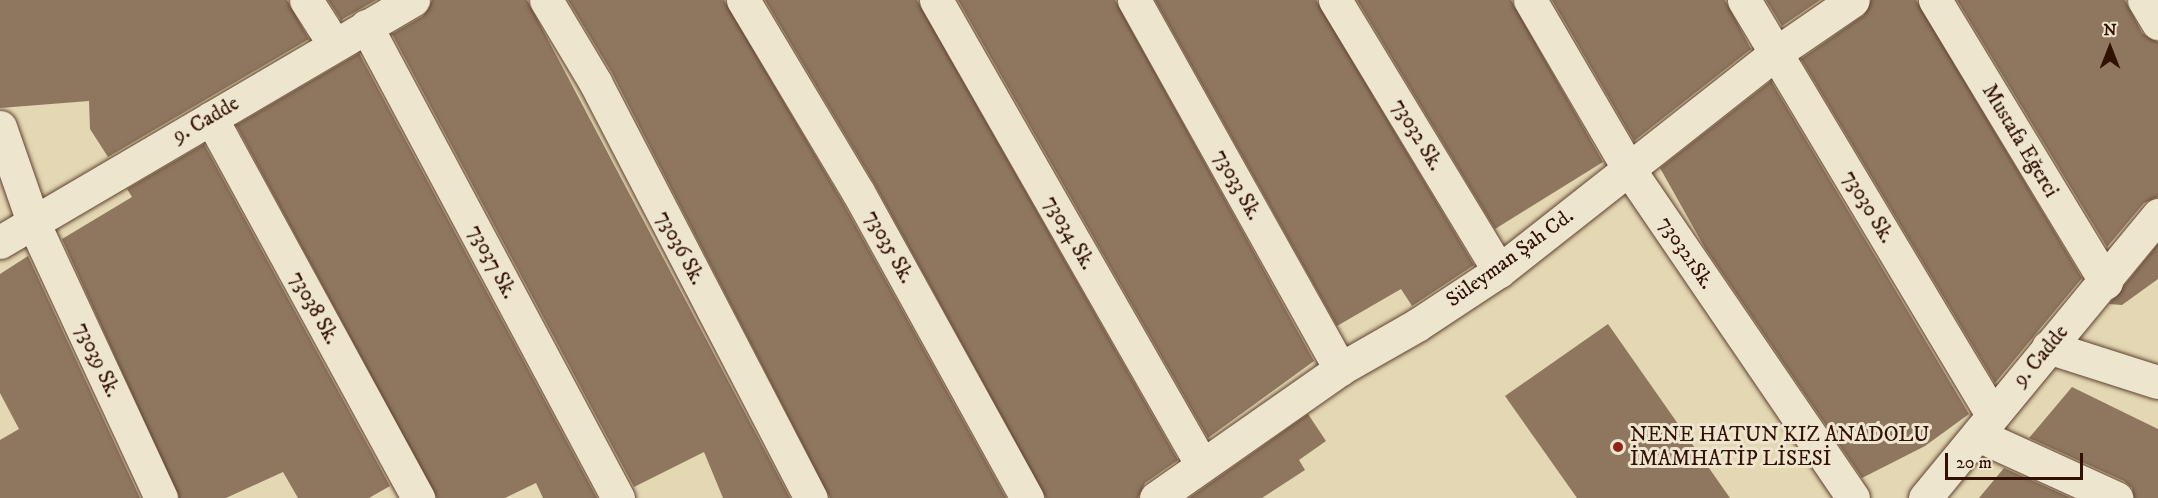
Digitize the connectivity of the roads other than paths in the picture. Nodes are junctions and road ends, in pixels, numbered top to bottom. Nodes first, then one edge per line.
1 (306, 0) edge
2 (413, 0) edge
3 (546, 0) edge
4 (743, 0) edge
5 (936, 0) edge
6 (1134, 0) edge
7 (1335, 0) edge
8 (1530, 0) edge
9 (1744, 0) edge
10 (1853, 0) edge
11 (1935, 0) edge
12 (2144, 0) edge
13 (2158, 23) edge
14 (366, 26) junction
15 (334, 44) junction
16 (1776, 53) junction
17 (210, 118) junction
18 (0, 127) edge
19 (1628, 168) junction
20 (2158, 215) edge
21 (33, 222) junction
22 (0, 242) edge
23 (1499, 271) junction
24 (2106, 282) junction
25 (2048, 347) junction
26 (1340, 369) junction
27 (2158, 382) edge
28 (1985, 425) junction
29 (1202, 465) junction
30 (161, 498) edge
31 (418, 498) edge
32 (618, 498) edge
33 (811, 498) edge
34 (1027, 498) edge
35 (1156, 498) edge
36 (1853, 498) edge
37 (1925, 498) edge
38 (2116, 498) edge

1 - 15 street
2 - 14 street, 9. Cadde
3 - 33 street, 73036 Sk.
4 - 34 street, 73035 Sk.
5 - 29 street, 73034 Sk.
6 - 26 street, 73033 Sk.
7 - 23 street, 73032 Sk.
8 - 19 street, 730321Sk.
9 - 16 street, 73030 Sk.
10 - 16 street, Süleyman Şah Cd.
11 - 24 street, Mustafa Eğerci
12 - 13 street
14 - 15 street, 9. Cadde
14 - 32 street, 73037 Sk.
15 - 17 street, 9. Cadde
16 - 19 street, Süleyman Şah Cd.
16 - 28 street, 73030 Sk.
17 - 21 street, 9. Cadde
17 - 31 street, 73038 Sk.
18 - 21 street, 73039 Sk.
19 - 23 street, Süleyman Şah Cd.
19 - 36 street, 730321Sk.
20 - 24 street, 9. Cadde
21 - 22 street, 9. Cadde
21 - 30 street, 73039 Sk.
23 - 26 street, Süleyman Şah Cd.
24 - 25 street, 9. Cadde
25 - 27 street
25 - 28 street, 9. Cadde
26 - 29 street, Süleyman Şah Cd.
28 - 37 street, 9. Cadde
28 - 38 street
29 - 35 street, Süleyman Şah Cd.

